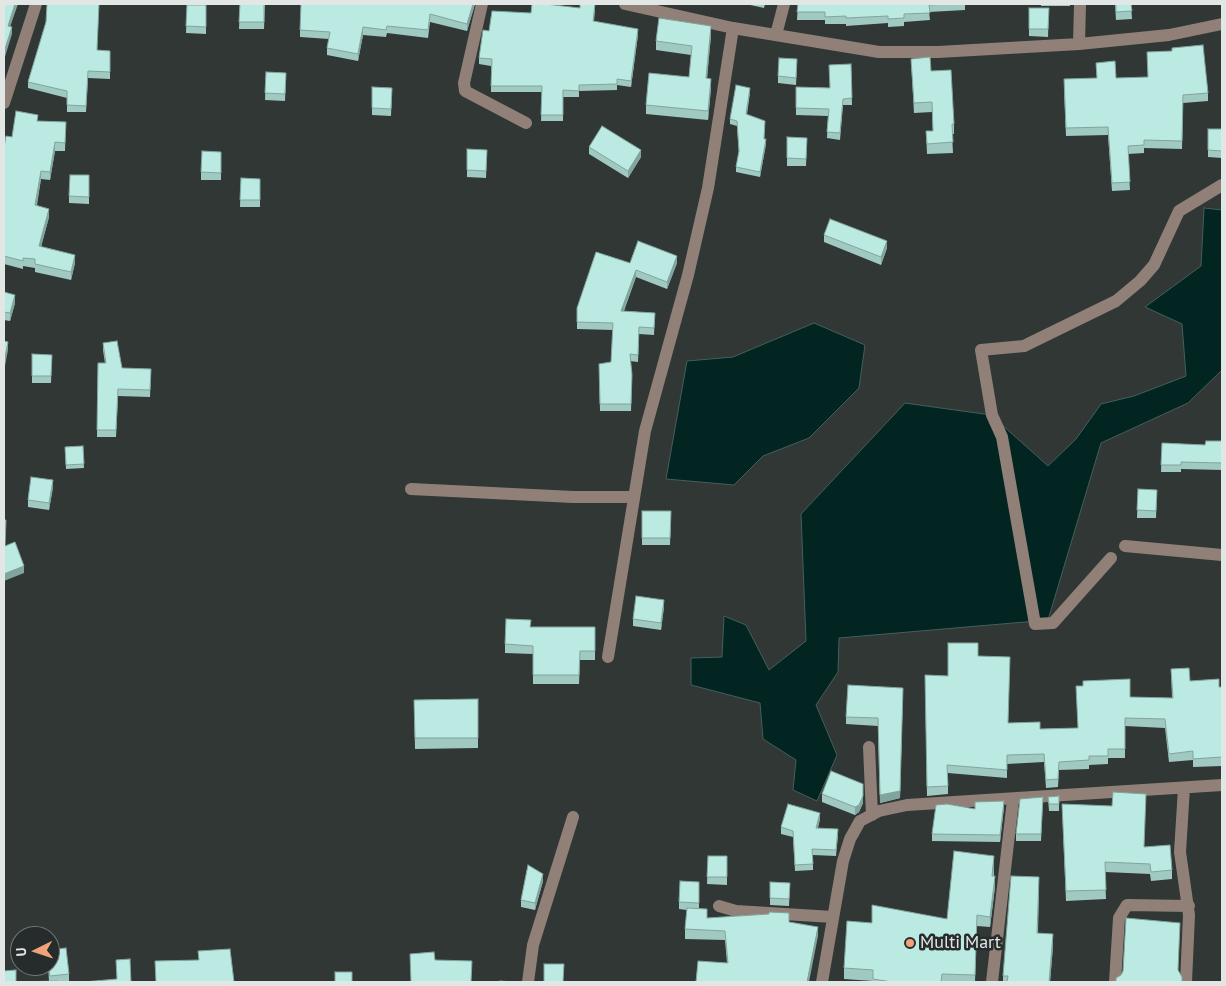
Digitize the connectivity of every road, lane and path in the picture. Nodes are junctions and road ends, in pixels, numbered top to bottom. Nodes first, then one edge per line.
1 (36, 4) edge
2 (482, 4) edge
3 (626, 4) edge
4 (784, 4) edge
5 (1080, 4) edge
6 (1222, 24) edge
7 (733, 28) junction
8 (776, 35) junction
9 (1079, 44) junction
10 (4, 103) edge
11 (526, 122) dead end
12 (1222, 186) edge
13 (411, 489) dead end
14 (634, 497) junction
15 (1125, 546) dead end
16 (1222, 554) edge
17 (1111, 558) dead end
18 (608, 657) dead end
19 (869, 747) dead end
20 (1222, 785) edge
21 (1184, 788) junction
22 (1013, 800) junction
23 (872, 815) junction
24 (573, 816) dead end
25 (718, 906) dead end
26 (1189, 906) junction
27 (833, 917) junction
28 (528, 982) edge
29 (822, 982) edge
30 (992, 982) edge
31 (1115, 982) edge
32 (1186, 982) edge

1 - 10 street
2 - 11 street
3 - 7 street
4 - 8 street
5 - 9 street
6 - 9 street
7 - 8 street
7 - 14 street
8 - 9 street
12 - 17 street
13 - 14 street
14 - 18 street
15 - 16 street
19 - 23 street
20 - 21 street
21 - 22 street
21 - 26 street
22 - 23 street
22 - 30 street
23 - 27 street
24 - 28 street
25 - 27 street
26 - 31 street
26 - 32 street
27 - 29 street

